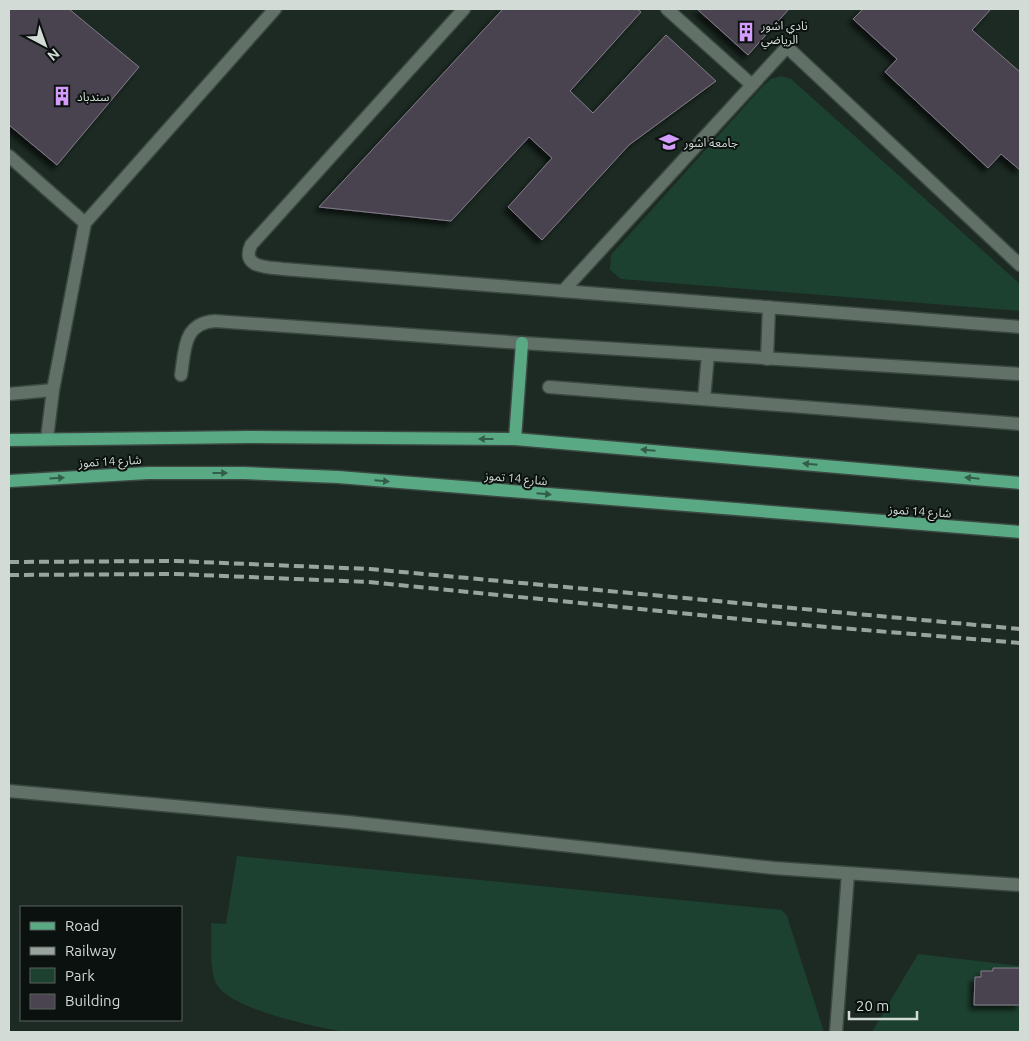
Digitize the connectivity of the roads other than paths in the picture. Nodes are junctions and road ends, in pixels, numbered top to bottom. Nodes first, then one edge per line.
1 (275, 9) edge
2 (464, 9) edge
3 (667, 9) edge
4 (752, 85) junction
5 (9, 156) edge
6 (86, 223) junction
7 (1020, 266) edge
8 (563, 291) junction
9 (769, 307) junction
10 (1020, 327) edge
11 (522, 343) junction
12 (708, 355) junction
13 (768, 359) junction
14 (1020, 374) edge
15 (181, 375) dead end
16 (549, 387) dead end
17 (53, 390) junction
18 (9, 394) edge
19 (704, 399) junction
20 (1020, 424) edge
21 (47, 438) junction
22 (515, 439) junction
23 (9, 440) edge
24 (9, 481) edge
25 (1020, 483) edge
26 (1020, 532) edge
27 (9, 791) edge
28 (848, 874) junction
29 (1020, 885) edge
30 (836, 1032) edge

1 - 6 street
2 - 8 street
3 - 4 street
4 - 7 street
4 - 8 street
5 - 6 street
6 - 17 street
8 - 9 street
9 - 10 street
9 - 13 street
11 - 12 street
11 - 15 street
11 - 22 main road
12 - 13 street
12 - 19 street
13 - 14 street
16 - 19 street
17 - 18 street
17 - 21 street
19 - 20 street
22 -> 21 main road, شارع 14 تموز
21 - 23 main road, شارع 14 تموز
25 -> 22 main road, شارع 14 تموز
24 -> 26 main road, شارع 14 تموز
27 - 28 street
28 - 29 street
28 - 30 street

